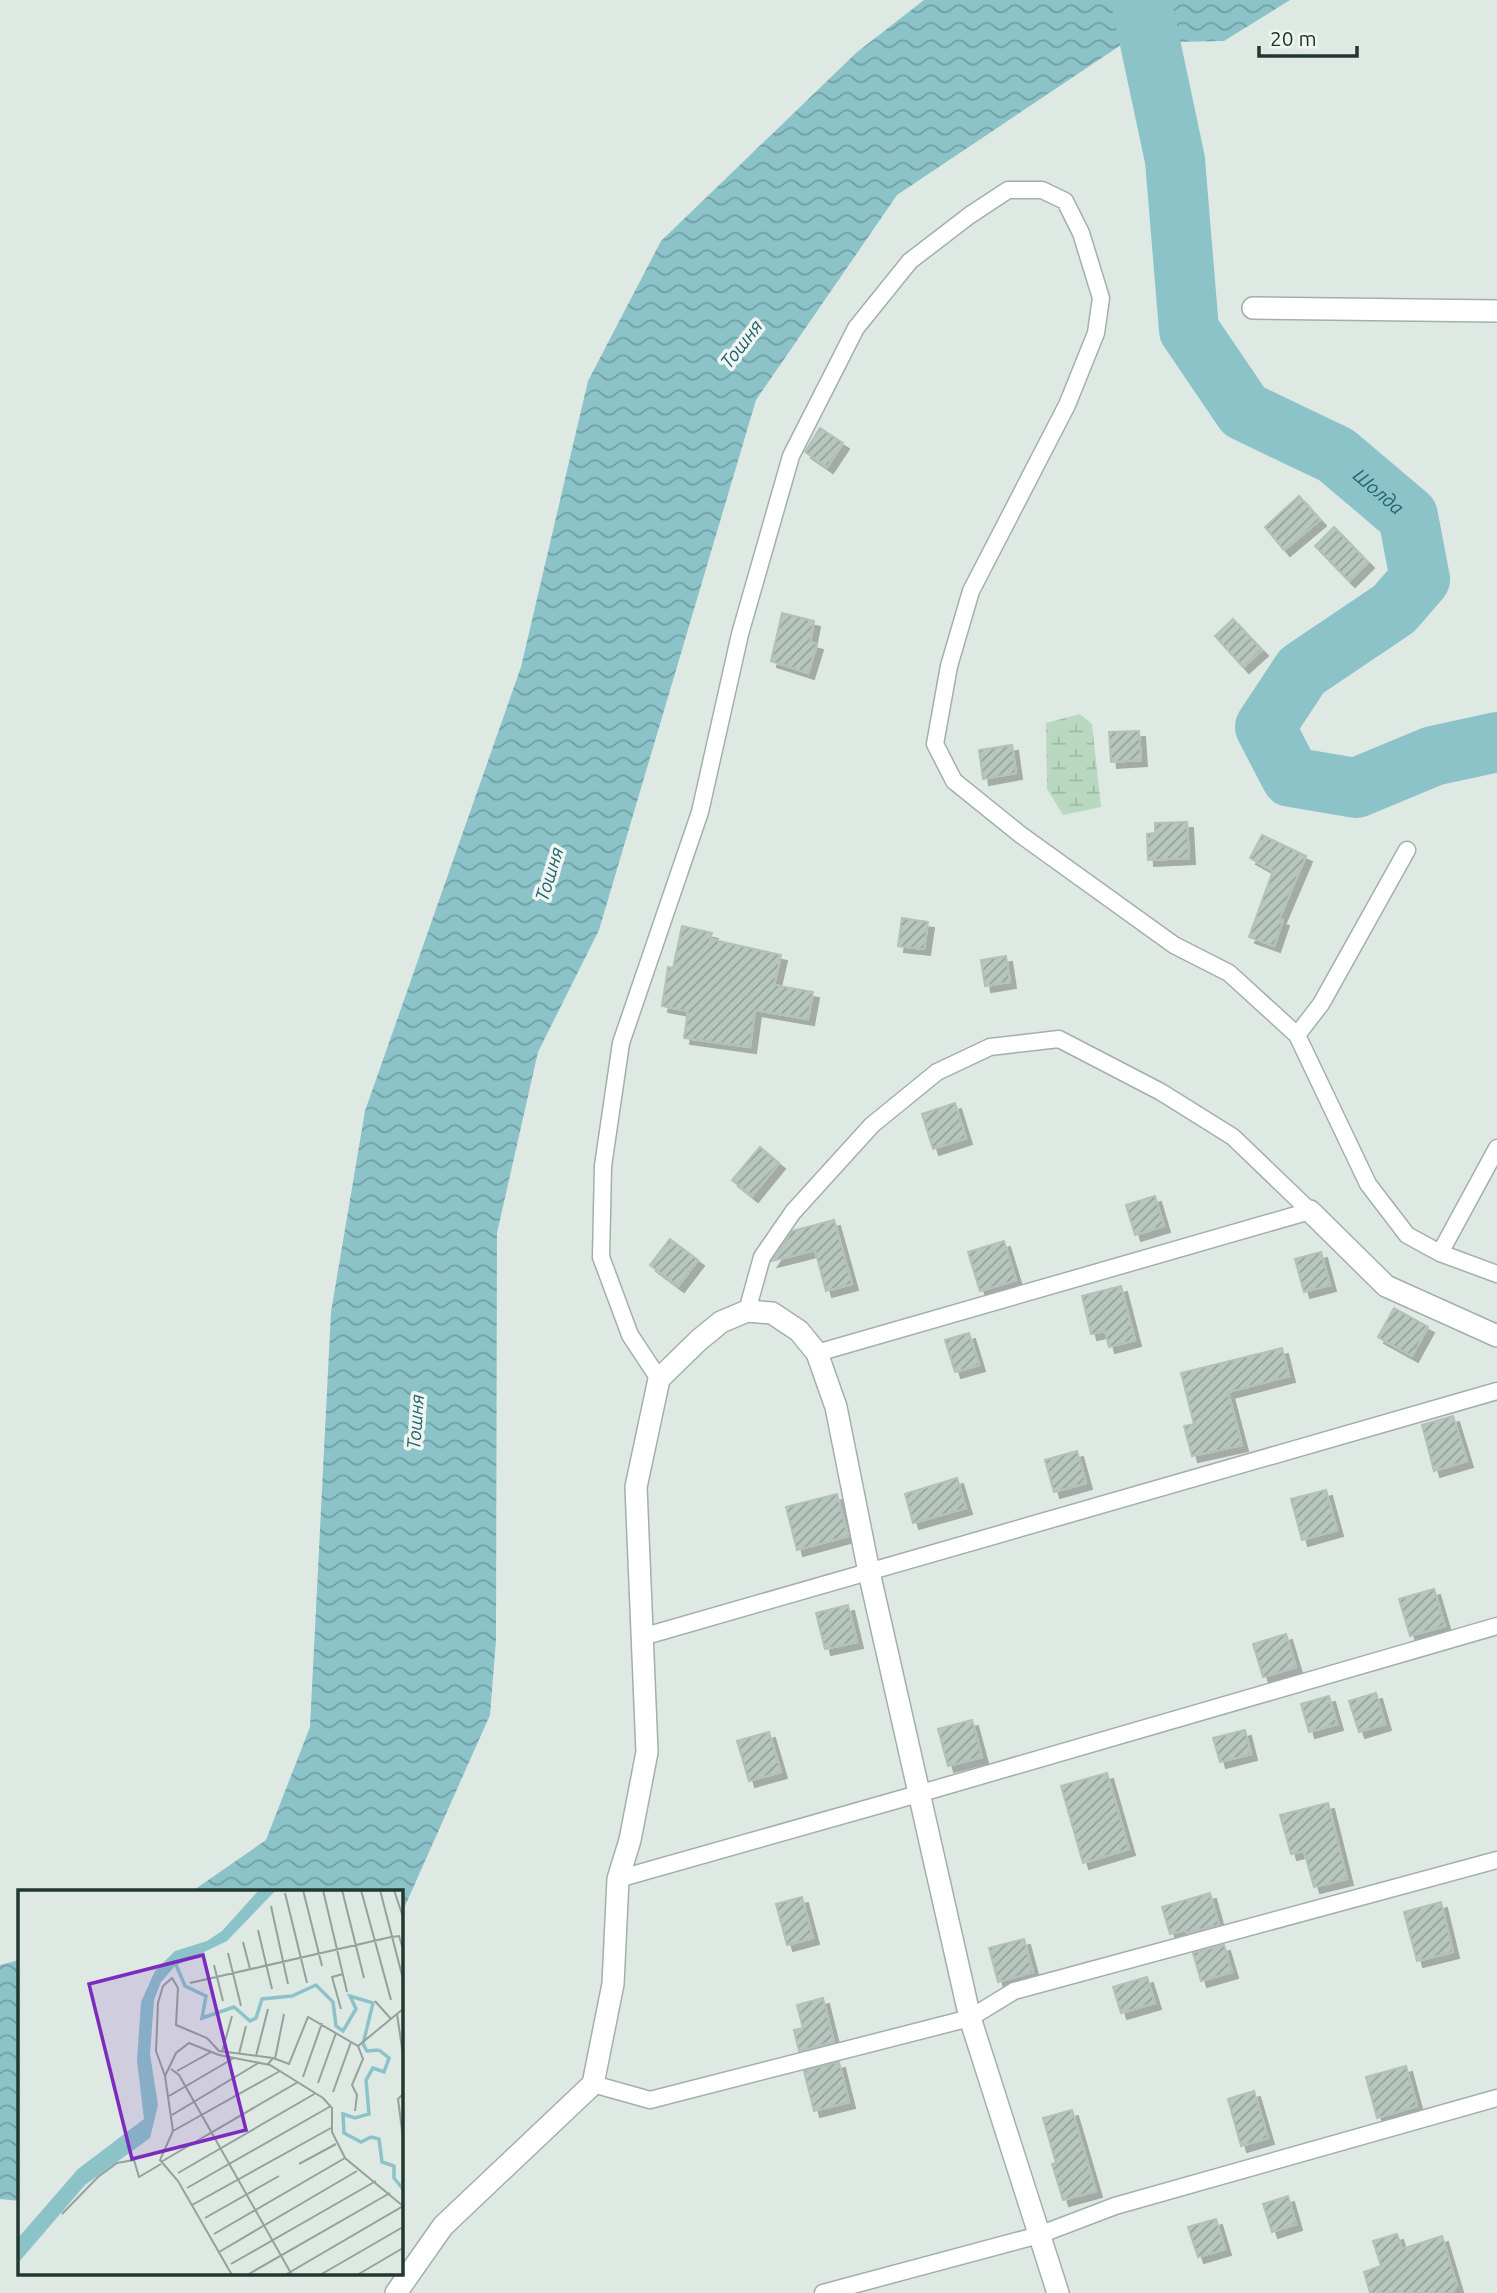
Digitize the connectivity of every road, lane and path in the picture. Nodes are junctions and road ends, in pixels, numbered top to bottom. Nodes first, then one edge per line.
1 (1253, 308) dead end
2 (1497, 311) edge
3 (1407, 850) dead end
4 (1297, 1035) junction
5 (1497, 1148) edge
6 (1310, 1211) junction
7 (1440, 1253) junction
8 (1497, 1274) edge
9 (747, 1311) junction
10 (1497, 1336) edge
11 (817, 1353) junction
12 (659, 1379) junction
13 (1497, 1391) edge
14 (869, 1572) junction
15 (1497, 1626) edge
16 (642, 1637) junction
17 (919, 1794) junction
18 (1497, 1860) edge
19 (618, 1878) junction
20 (970, 2018) junction
21 (593, 2084) junction
22 (1497, 2098) edge
23 (1039, 2235) junction
24 (396, 2293) edge
25 (823, 2293) edge
26 (1058, 2293) edge

1 - 2 street
3 - 4 lane
4 - 7 lane
4 - 12 lane
5 - 7 lane
6 - 9 lane
6 - 10 street
6 - 11 lane
7 - 8 lane
9 - 11 street
9 - 12 street
11 - 14 street
12 - 16 street
13 - 14 lane
14 - 16 lane
14 - 17 street
15 - 17 lane
16 - 19 street
17 - 19 lane
17 - 20 street
18 - 20 lane
19 - 21 street
20 - 21 lane
20 - 23 street
21 - 24 street
22 - 23 lane
23 - 25 lane
23 - 26 street

